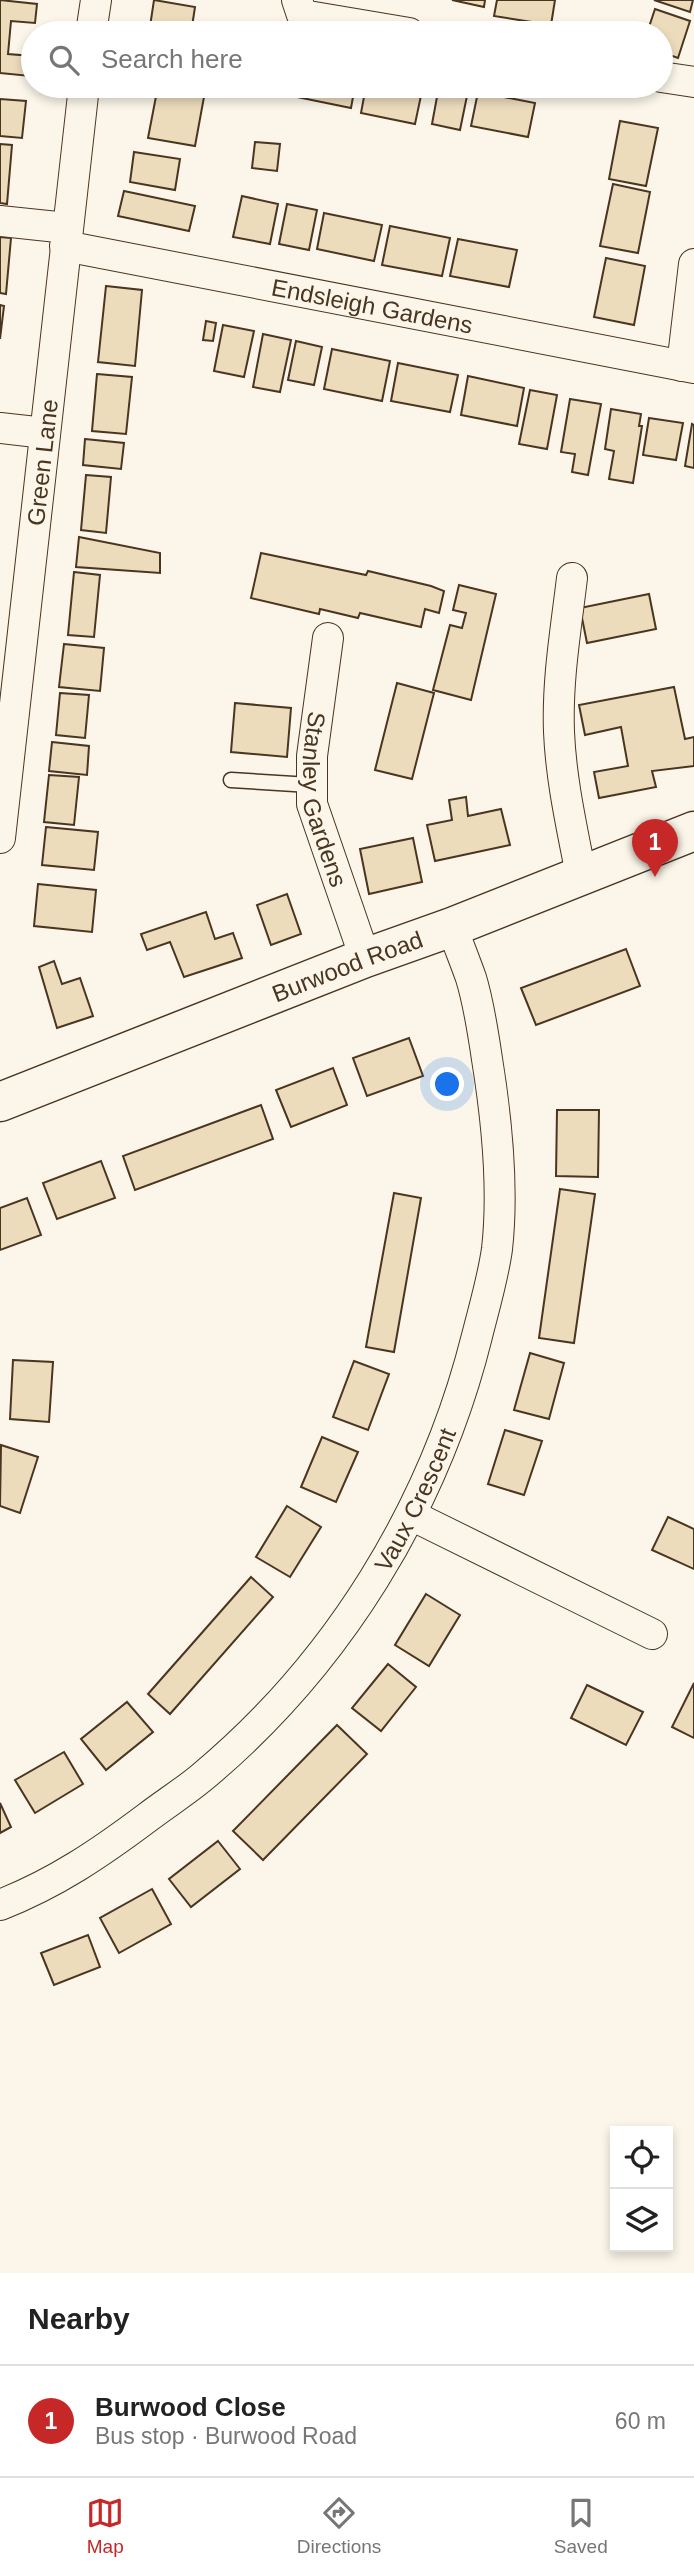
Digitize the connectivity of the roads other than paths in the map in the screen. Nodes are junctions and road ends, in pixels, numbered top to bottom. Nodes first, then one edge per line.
1 (96, 0) edge
2 (297, 0) edge
3 (93, 21) edge
4 (338, 21) edge
5 (673, 78) edge
6 (694, 82) edge
7 (83, 98) edge
8 (0, 221) edge
9 (66, 237) junction
10 (694, 264) edge
11 (688, 367) edge
12 (0, 428) edge
13 (46, 433) junction
14 (572, 578) dead end
15 (328, 638) dead end
16 (231, 780) dead end
17 (310, 785) junction
18 (0, 826) edge
19 (694, 831) edge
20 (581, 875) junction
21 (452, 927) junction
22 (365, 958) junction
23 (0, 1102) edge
24 (411, 1516) junction
25 (652, 1634) dead end
26 (0, 1905) edge

1 - 3 street
2 - 4 street
5 - 6 street
7 - 9 street, Green Lane
8 - 9 street, Endsleigh Gardens
9 - 11 street, Endsleigh Gardens
9 - 13 street, Green Lane
10 - 11 street
12 - 13 street
13 - 18 street, Green Lane
14 - 20 street
15 - 17 street, Stanley Gardens
16 - 17 lane
17 - 22 street, Stanley Gardens
19 - 20 street, Burwood Road
20 - 21 street, Burwood Road
21 - 22 street, Burwood Road
21 - 24 street, Vaux Crescent
22 - 23 street, Burwood Road
24 - 25 street
24 - 26 street, Vaux Crescent

